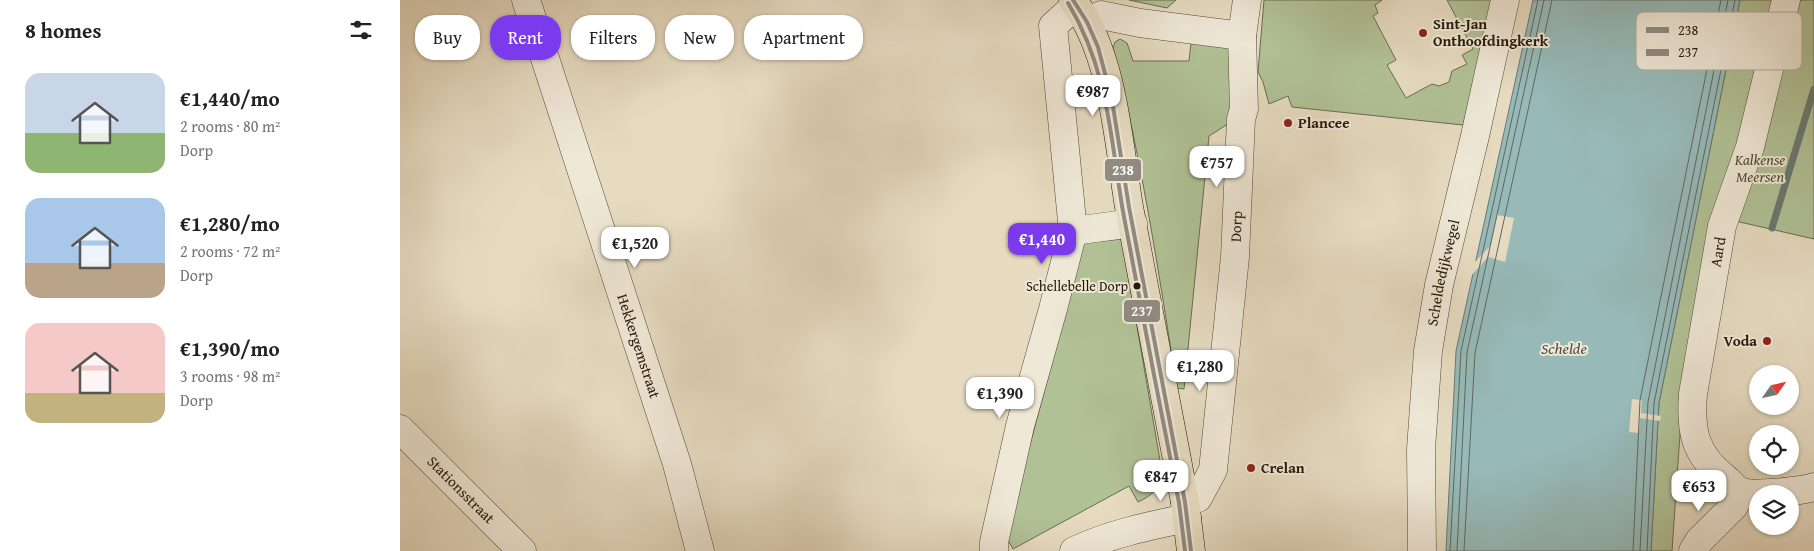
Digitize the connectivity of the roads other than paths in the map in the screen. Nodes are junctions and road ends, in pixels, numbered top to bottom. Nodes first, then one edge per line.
1 (526, 0) edge
2 (1247, 0) edge
3 (1505, 0) edge
4 (1079, 9) edge
5 (1242, 36) junction
6 (1769, 70) edge
7 (1133, 223) junction
8 (1073, 231) junction
9 (400, 428) edge
10 (1814, 487) edge
11 (1742, 492) junction
12 (1186, 510) junction
13 (522, 551) edge
14 (700, 551) edge
15 (994, 551) edge
16 (1074, 551) edge
17 (1191, 551) edge
18 (1422, 551) edge
19 (1693, 551) edge

1 - 14 street, Hekkergemstraat
2 - 5 street, Dorp
3 - 18 street, Scheldedijkwegel
4 - 5 street
4 - 7 main road
4 - 8 street
5 - 12 street, Dorp
6 - 11 street, Aard
7 - 8 street
7 - 12 main road
8 - 15 street
9 - 13 street, Stationsstraat
10 - 11 street
11 - 19 street
12 - 16 street
12 - 17 main road

